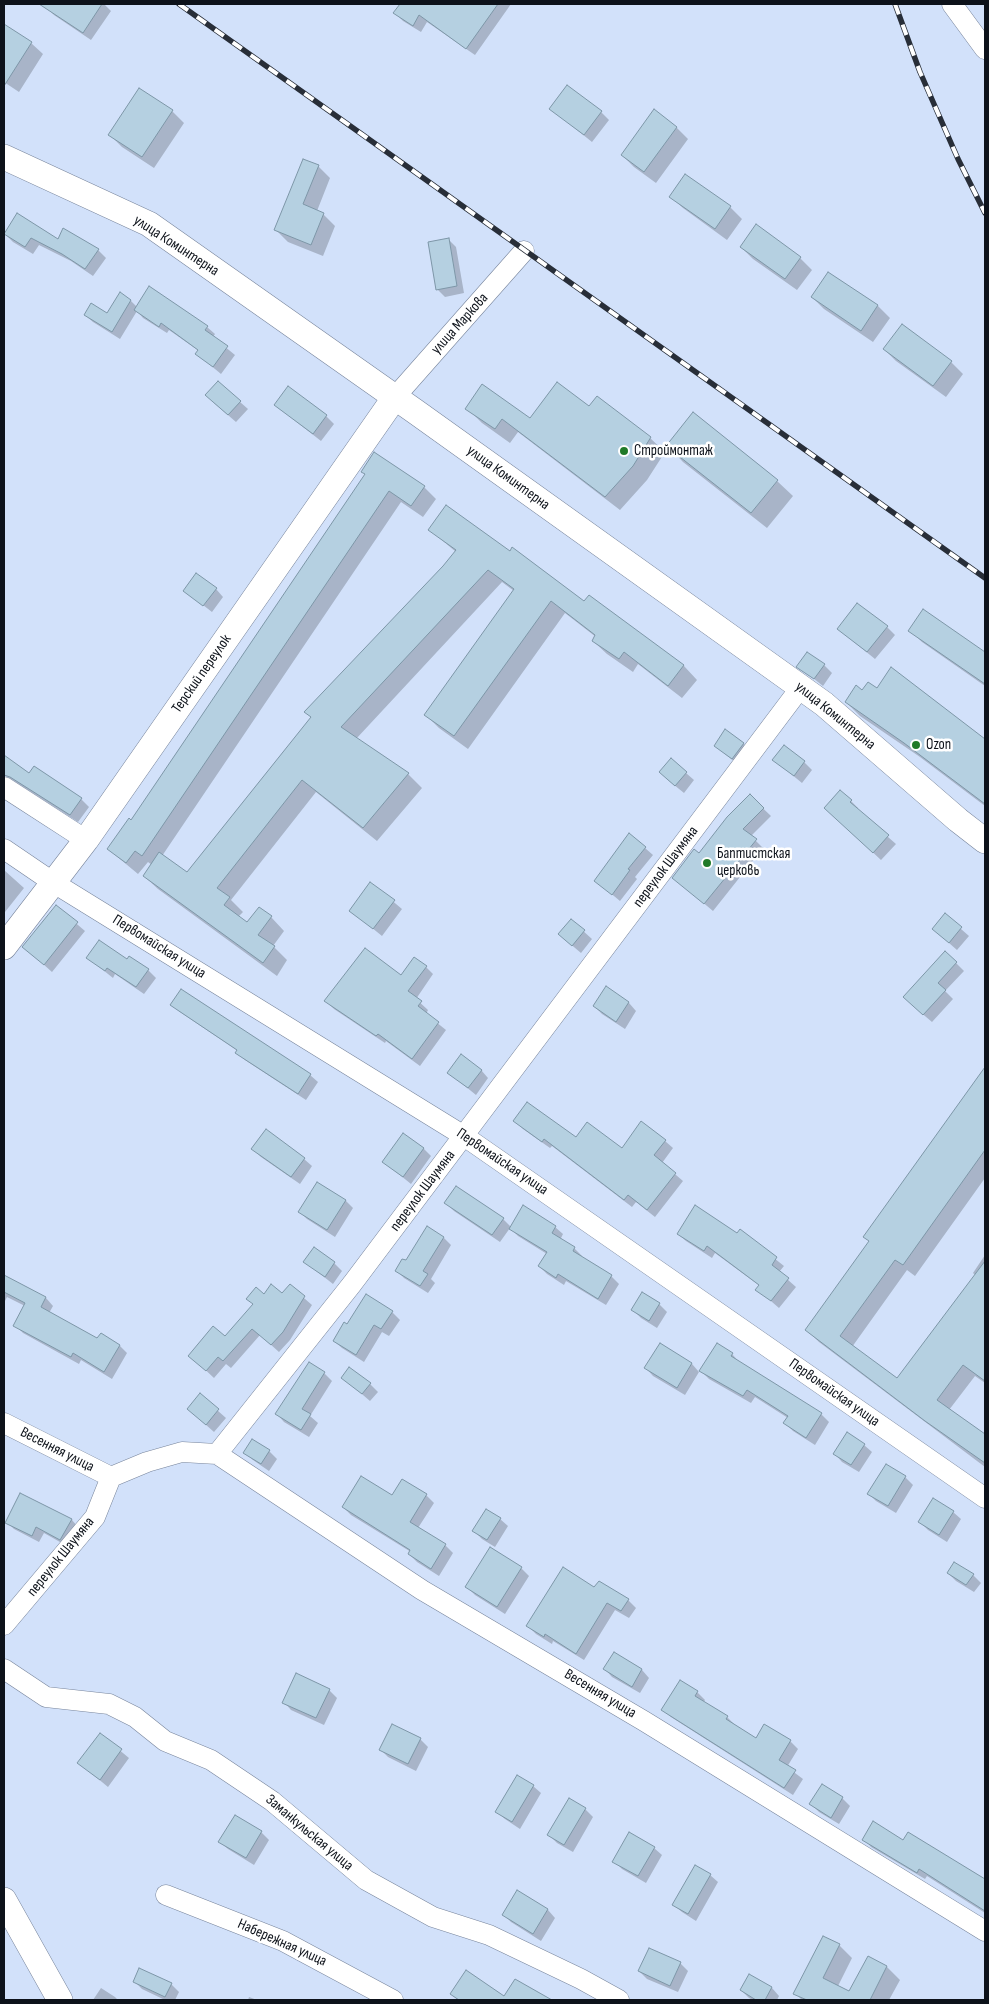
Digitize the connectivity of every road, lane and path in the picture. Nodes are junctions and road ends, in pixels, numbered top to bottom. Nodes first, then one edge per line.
1 (952, 4) edge
2 (985, 49) edge
3 (4, 156) edge
4 (524, 251) dead end
5 (395, 397) junction
6 (801, 687) junction
7 (4, 787) edge
8 (86, 840) junction
9 (985, 840) edge
10 (4, 849) edge
11 (54, 883) junction
12 (4, 947) edge
13 (464, 1136) junction
14 (4, 1423) edge
15 (218, 1454) junction
16 (111, 1477) junction
17 (985, 1498) edge
18 (4, 1625) edge
19 (4, 1669) edge
20 (166, 1895) dead end
21 (4, 1900) edge
22 (985, 1931) edge
23 (60, 2000) edge
24 (393, 2000) edge
25 (619, 2000) edge

1 - 2 street
3 - 5 street, улица Коминтерна
4 - 5 street, улица Маркова
5 - 6 street, улица Коминтерна
5 - 8 street, Терский переулок
6 - 9 street, улица Коминтерна
6 - 13 street, переулок Шаумяна
7 - 8 street
8 - 11 street, Терский переулок
10 - 11 street, Первомайская улица
11 - 12 street, Терский переулок
11 - 13 street, Первомайская улица
13 - 15 street, переулок Шаумяна
13 - 17 street, Первомайская улица
14 - 16 street, Весенняя улица
15 - 16 street
15 - 22 street, Весенняя улица
16 - 18 street, переулок Шаумяна
19 - 25 street, Заманкульская улица
20 - 24 street, Набережная улица
21 - 23 street

